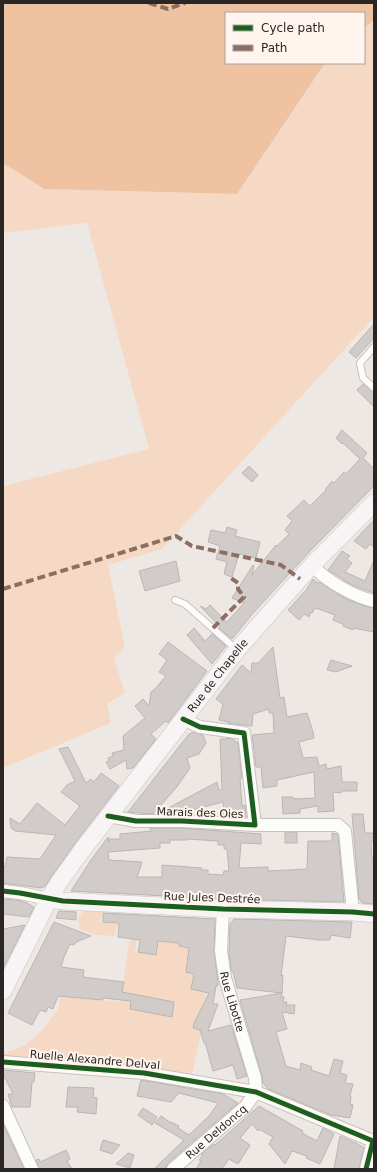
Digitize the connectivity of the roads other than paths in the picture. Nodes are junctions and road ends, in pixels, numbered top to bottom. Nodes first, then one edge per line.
1 (374, 347) edge
2 (374, 388) edge
3 (374, 503) edge
4 (312, 565) junction
5 (175, 600) dead end
6 (374, 601) edge
7 (237, 650) junction
8 (183, 719) junction
9 (108, 816) junction
10 (255, 826) junction
11 (3, 892) edge
12 (49, 899) junction
13 (224, 909) junction
14 (353, 912) junction
15 (374, 914) edge
16 (3, 991) edge
17 (3, 1062) edge
18 (256, 1092) junction
19 (3, 1106) edge
20 (374, 1141) edge
21 (32, 1169) edge
22 (173, 1169) edge
23 (366, 1169) edge

1 - 2 lane
3 - 4 main road, Rue de Chapelle
4 - 6 street
4 - 7 main road, Rue de Chapelle
5 - 7 lane
7 - 8 main road, Rue de Chapelle
8 - 9 main road, Rue de Chapelle
8 - 10 street, Marais des Oies
9 - 10 street, Marais des Oies
9 - 12 main road, Rue de Chapelle
10 - 14 street
11 - 12 street
12 - 13 main road, Rue Jules Destrée
12 - 16 main road, Rue de Chapelle
13 - 14 main road, Rue Jules Destrée
13 - 18 street, Rue Libotte
14 - 15 main road, Rue Jules Destrée
17 - 18 street, Ruelle Alexandre Delval
18 - 20 street, Ruelle Alexandre Delval
18 - 22 street, Rue Deldoncq
19 - 21 street
20 - 23 street

